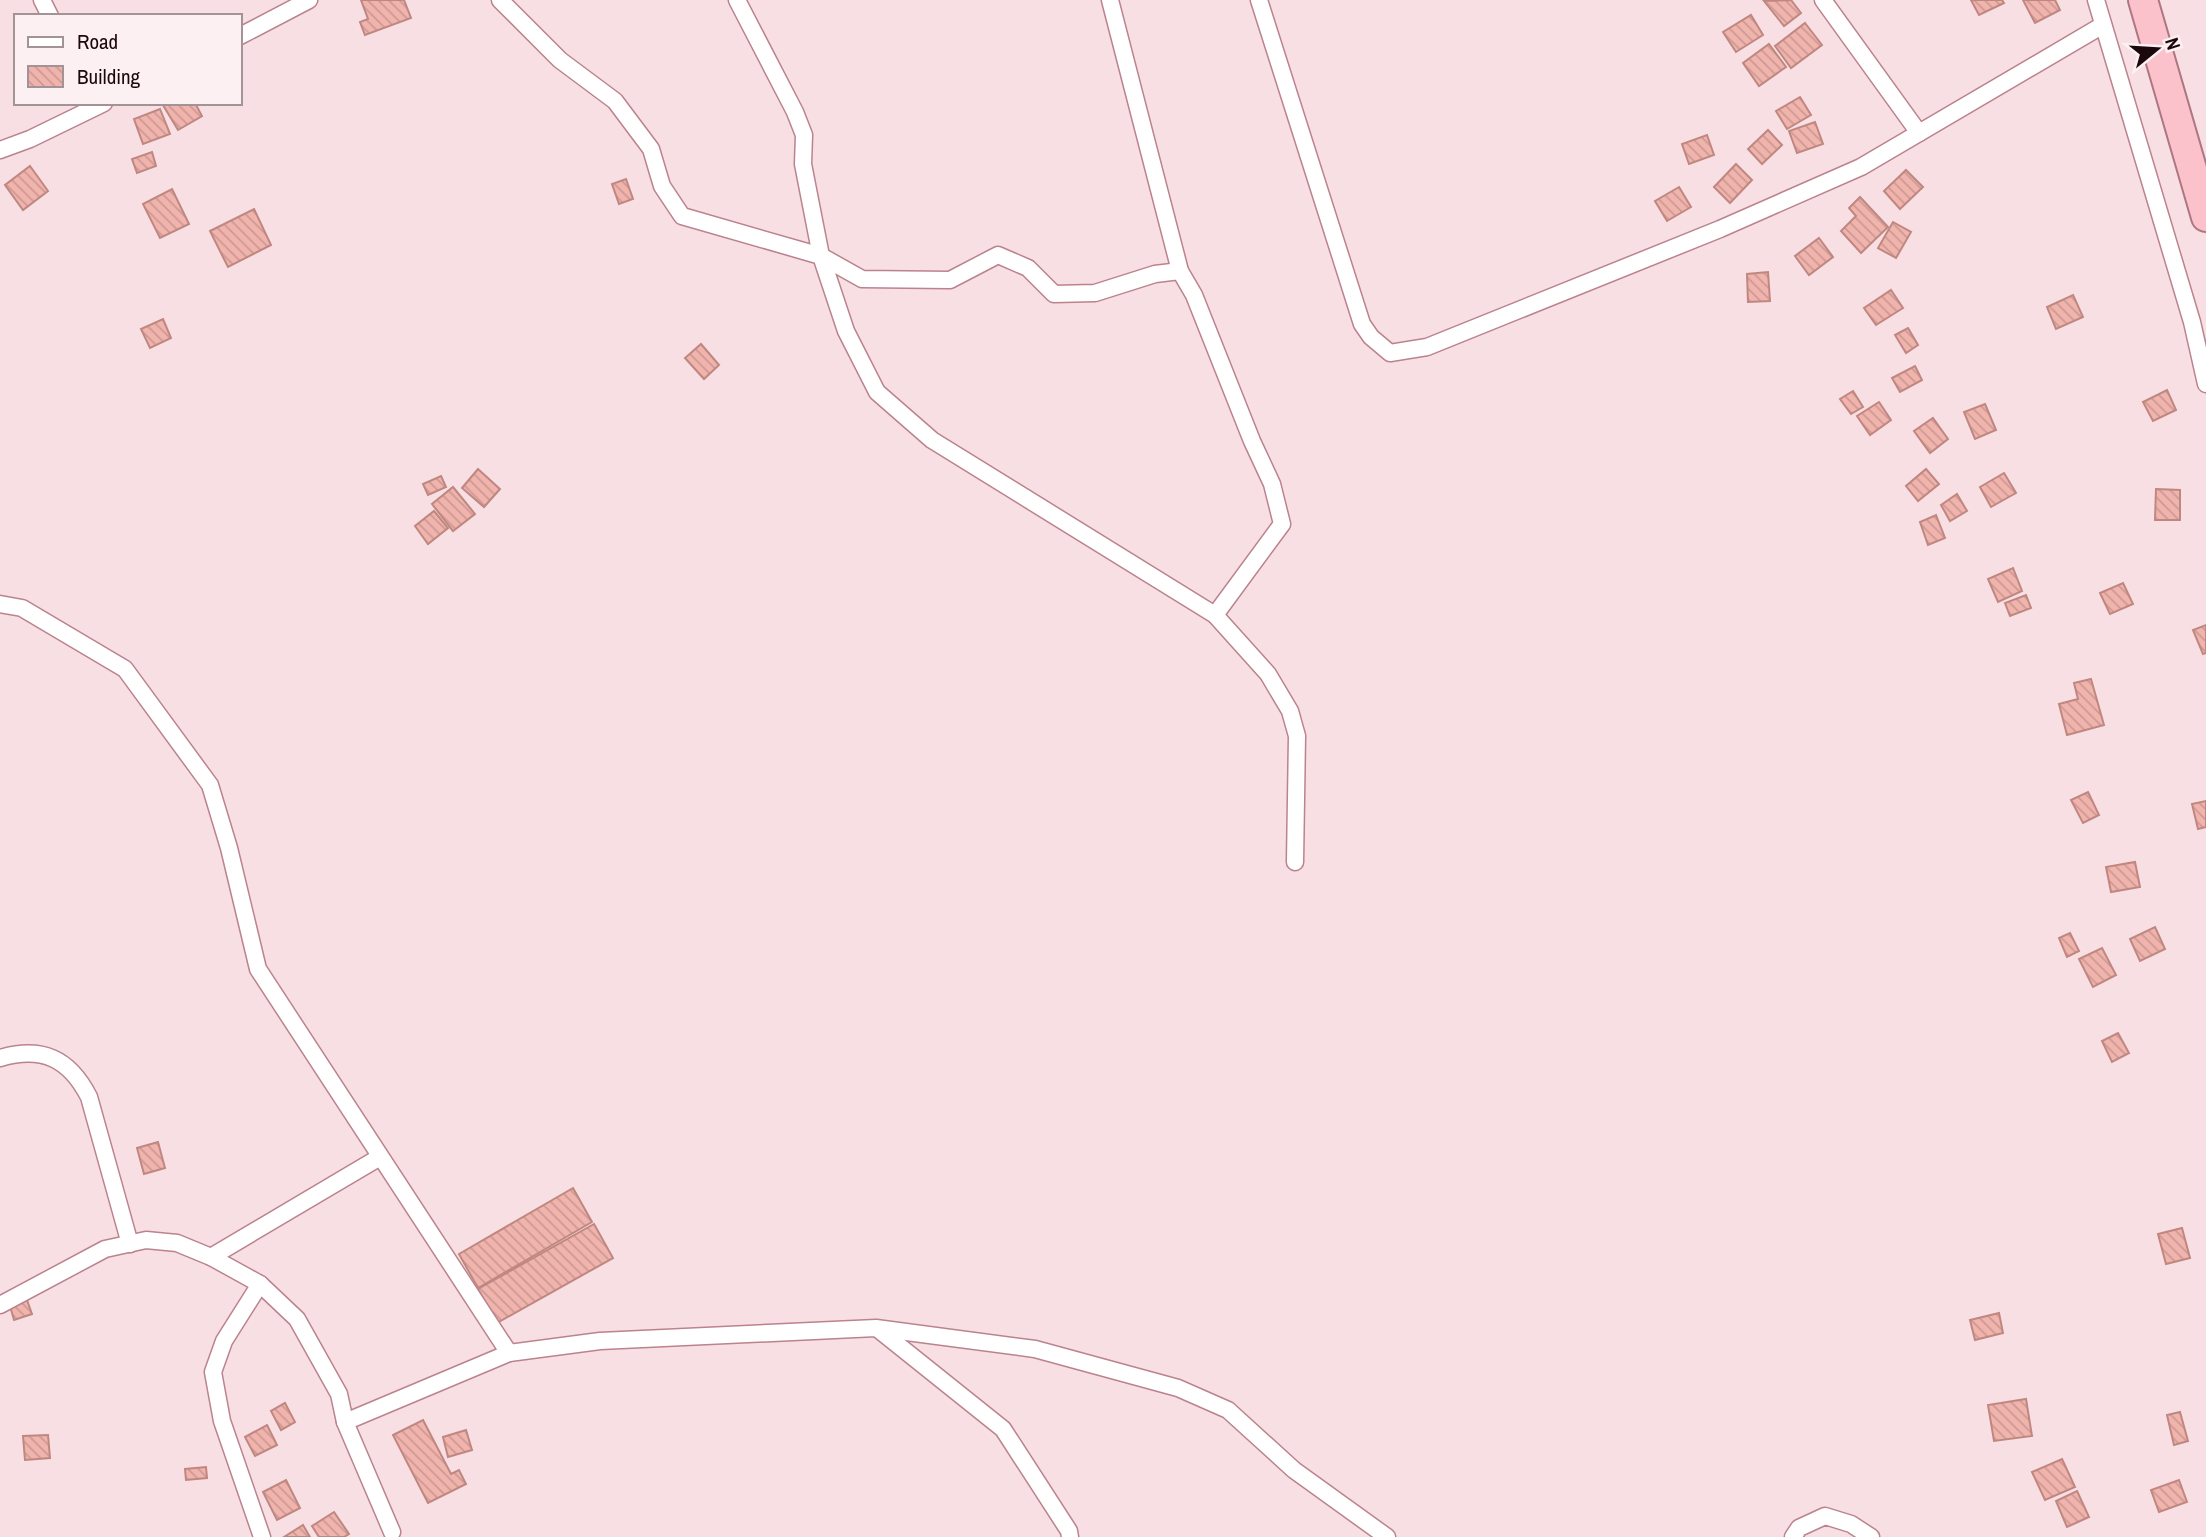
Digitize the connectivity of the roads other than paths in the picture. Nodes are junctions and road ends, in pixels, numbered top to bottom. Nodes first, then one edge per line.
1 (309, 0) edge
2 (500, 0) edge
3 (737, 0) edge
4 (1110, 0) edge
5 (1259, 0) edge
6 (1823, 0) edge
7 (2096, 0) edge
8 (2143, 0) edge
9 (2103, 24) junction
10 (242, 35) edge
11 (98, 105) edge
12 (1919, 133) junction
13 (0, 150) edge
14 (2206, 217) edge
15 (821, 256) junction
16 (1180, 271) junction
17 (2206, 384) edge
18 (0, 604) edge
19 (1215, 615) junction
20 (1295, 862) dead end
21 (0, 1058) edge
22 (380, 1157) junction
23 (130, 1244) junction
24 (211, 1257) junction
25 (260, 1284) junction
26 (0, 1305) edge
27 (876, 1328) junction
28 (509, 1353) junction
29 (345, 1422) junction
30 (392, 1532) dead end
31 (262, 1537) edge
32 (1070, 1537) edge
33 (1387, 1537) edge
34 (1793, 1537) edge
35 (1871, 1537) edge

1 - 10 street
2 - 15 street
3 - 15 street
4 - 16 street
5 - 12 street
6 - 12 street
7 - 9 street
8 - 14 highway
9 - 12 street
9 - 17 street
11 - 13 street
15 - 16 street
15 - 19 street
16 - 19 street
18 - 22 street
19 - 20 street
21 - 23 street
22 - 24 street
22 - 28 street
23 - 24 street
23 - 26 street
24 - 25 street
25 - 29 street
25 - 31 street
27 - 28 street
27 - 32 street
27 - 33 street
28 - 29 street
29 - 30 street
34 - 35 street

